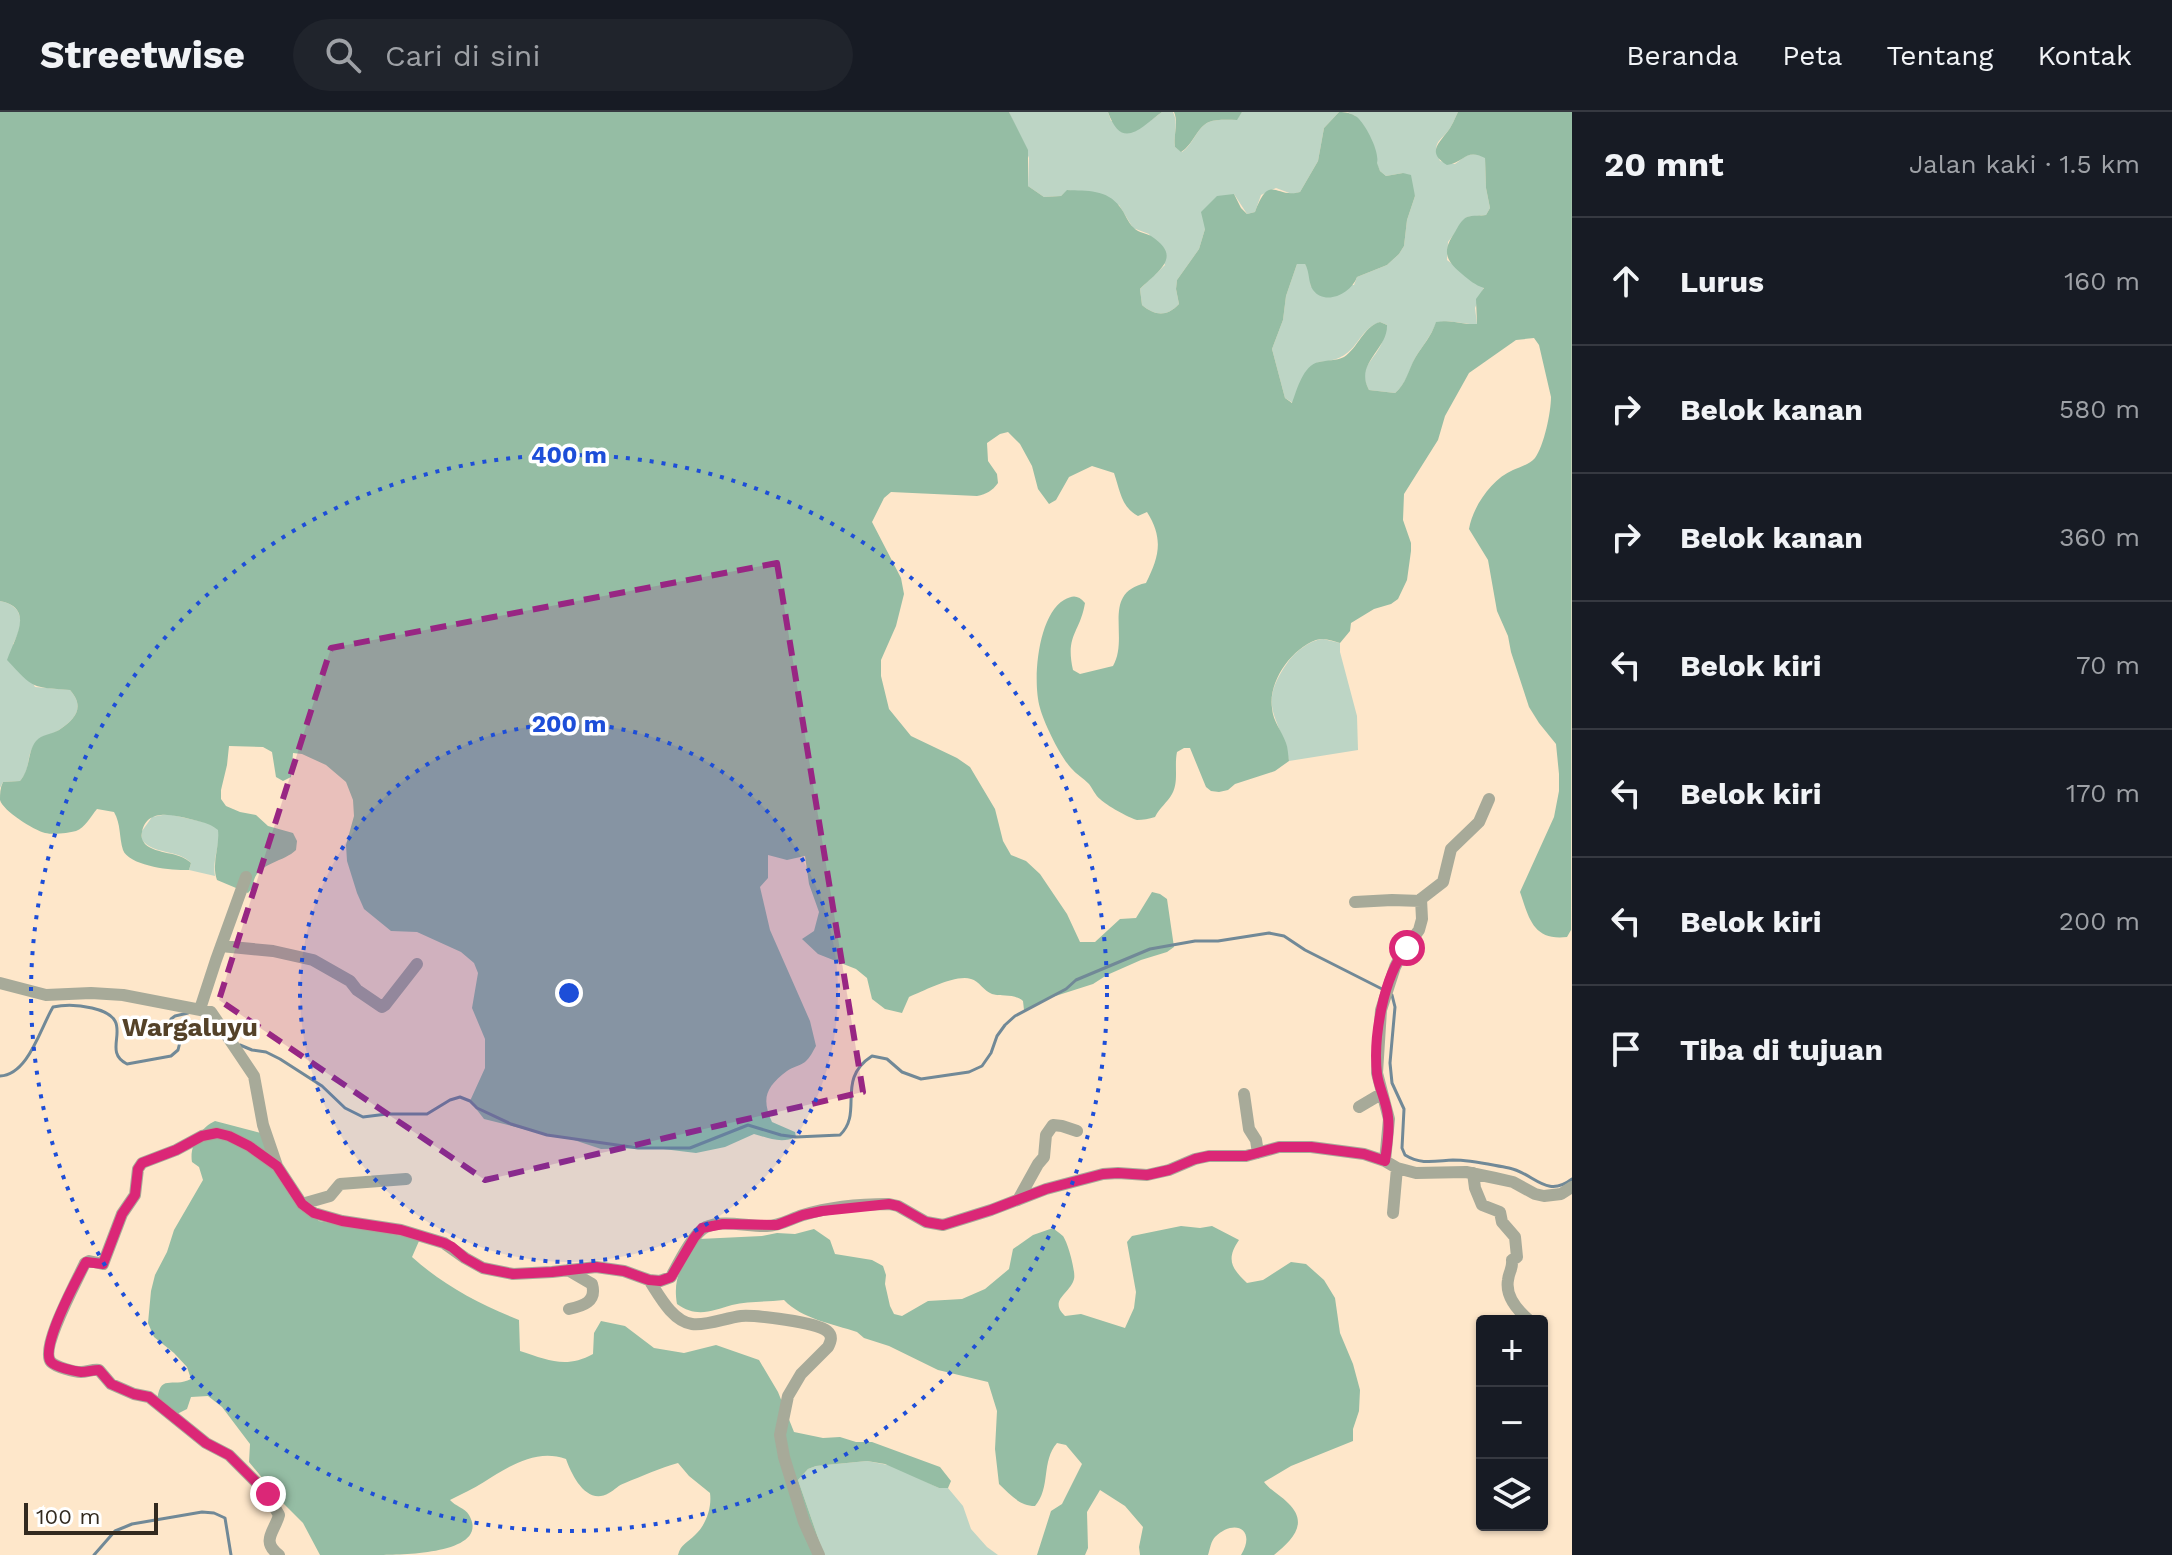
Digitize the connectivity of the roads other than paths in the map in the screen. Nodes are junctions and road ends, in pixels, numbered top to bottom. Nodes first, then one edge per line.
1 (1489, 799) dead end
2 (246, 877) dead end
3 (1421, 901) junction
4 (1355, 902) dead end
5 (221, 946) junction
6 (417, 964) dead end
7 (0, 983) edge
8 (200, 1009) junction
9 (1244, 1094) dead end
10 (1381, 1094) junction
11 (1359, 1107) dead end
12 (1077, 1131) dead end
13 (1258, 1153) junction
14 (1385, 1161) junction
15 (277, 1166) junction
16 (1397, 1168) junction
17 (1473, 1173) junction
18 (406, 1179) dead end
19 (1572, 1187) edge
20 (1018, 1200) junction
21 (302, 1204) junction
22 (1393, 1213) dead end
23 (568, 1270) junction
24 (649, 1280) junction
25 (569, 1309) dead end
26 (1523, 1315) edge
27 (279, 1555) edge
28 (819, 1555) edge

1 - 3 street
2 - 5 street
3 - 4 street
3 - 10 street
5 - 6 street
5 - 8 street
7 - 8 street
8 - 15 street
9 - 13 street
10 - 11 street
10 - 14 street
12 - 20 street
13 - 14 street
13 - 20 street
14 - 16 street
15 - 21 street
15 - 27 street
16 - 17 street
16 - 22 street
17 - 19 street
17 - 26 street
18 - 21 street
20 - 24 street
21 - 23 street
23 - 24 street
23 - 25 street
24 - 28 street

